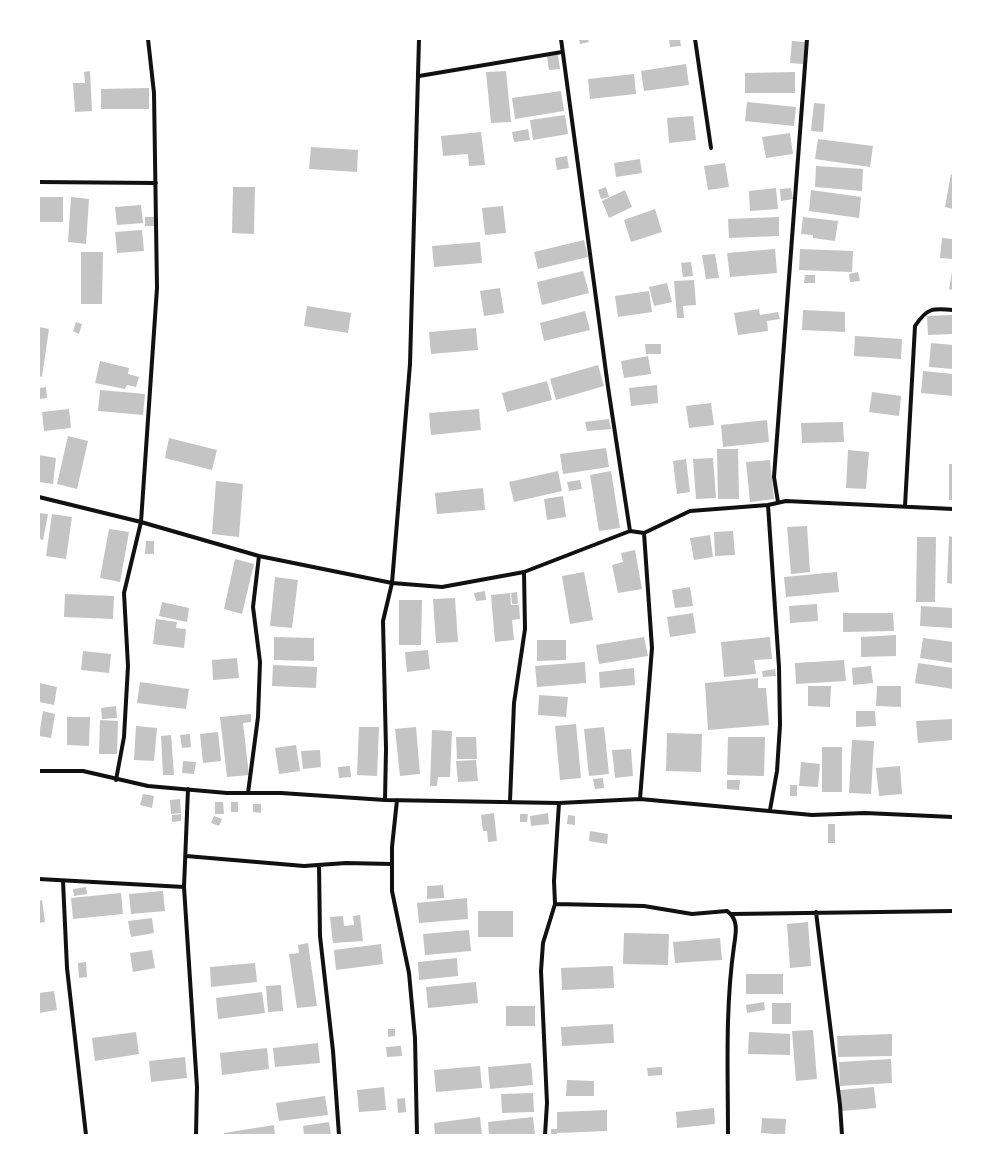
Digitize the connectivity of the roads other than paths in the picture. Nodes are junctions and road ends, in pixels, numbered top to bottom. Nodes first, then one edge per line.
1 (148, 39) edge
2 (419, 39) edge
3 (560, 39) edge
4 (695, 39) edge
5 (807, 39) edge
6 (562, 52) junction
7 (419, 76) junction
8 (711, 148) dead end
9 (39, 182) edge
10 (156, 183) junction
11 (953, 310) edge
12 (39, 497) edge
13 (778, 502) junction
14 (768, 505) junction
15 (905, 506) junction
16 (953, 509) edge
17 (141, 522) junction
18 (630, 531) junction
19 (644, 532) junction
20 (259, 556) junction
21 (524, 572) junction
22 (392, 583) junction
23 (39, 771) edge
24 (116, 780) junction
25 (188, 789) junction
26 (248, 793) junction
27 (385, 800) junction
28 (397, 800) junction
29 (640, 800) junction
30 (510, 801) junction
31 (558, 803) junction
32 (770, 810) junction
33 (953, 817) edge
34 (186, 856) junction
35 (392, 864) junction
36 (319, 865) junction
37 (39, 879) edge
38 (62, 881) junction
39 (184, 887) junction
40 (555, 904) junction
41 (953, 911) edge
42 (816, 912) junction
43 (732, 914) junction
44 (86, 1135) edge
45 (196, 1135) edge
46 (339, 1135) edge
47 (417, 1135) edge
48 (545, 1135) edge
49 (728, 1135) edge
50 (842, 1135) edge

1 - 10 street
2 - 7 street
3 - 6 street
4 - 8 street
5 - 13 street
6 - 7 street
6 - 18 street
7 - 22 street
9 - 10 street
10 - 17 street
11 - 15 street
12 - 17 street
13 - 14 street
13 - 15 street
14 - 19 street
14 - 32 street
15 - 16 street
17 - 20 street
17 - 24 street
18 - 19 street
18 - 21 street
19 - 29 street
20 - 22 street
20 - 26 street
21 - 22 street
21 - 30 street
22 - 27 street
23 - 24 street
24 - 25 street
25 - 26 street
25 - 34 street
26 - 27 street
27 - 28 street
28 - 30 street
28 - 35 street
29 - 31 street
29 - 32 street
30 - 31 street
31 - 40 street
32 - 33 street
34 - 36 street
34 - 39 street
35 - 36 street
35 - 47 street
36 - 46 street
37 - 38 street
38 - 39 street
38 - 44 street
39 - 45 street
40 - 43 street
40 - 48 street
41 - 42 street
42 - 43 street
42 - 50 street
43 - 49 street

